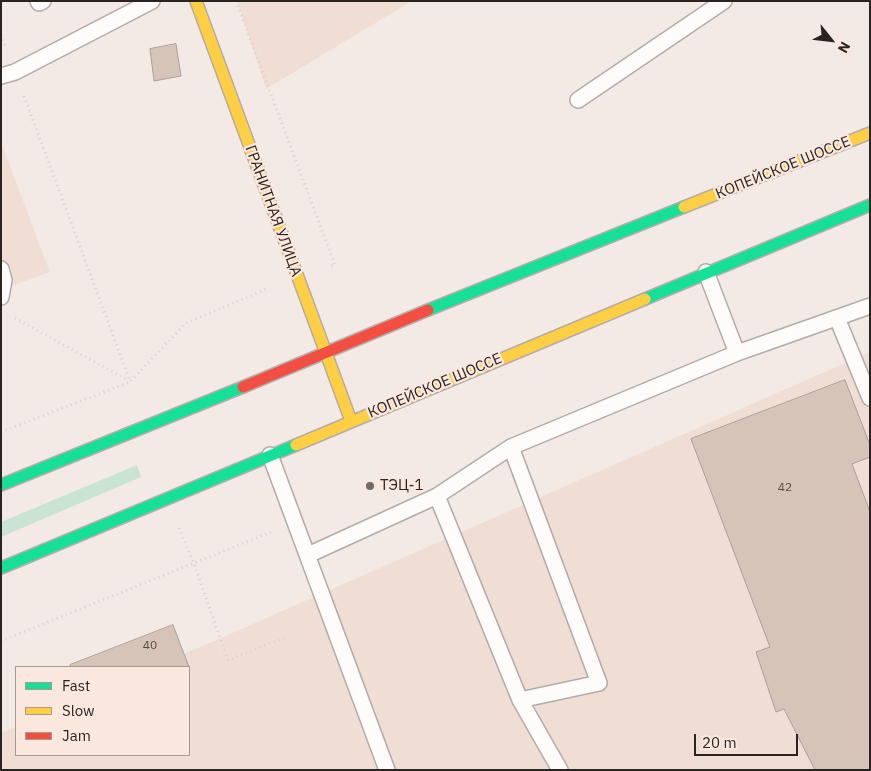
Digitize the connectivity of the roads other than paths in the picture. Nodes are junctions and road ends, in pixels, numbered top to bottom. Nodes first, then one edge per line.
1 (38, 1) edge
2 (43, 1) edge
3 (152, 1) edge
4 (196, 1) edge
5 (724, 1) edge
6 (8, 74) edge
7 (578, 100) dead end
8 (870, 133) edge
9 (870, 205) edge
10 (1, 270) edge
11 (706, 272) junction
12 (1, 297) edge
13 (870, 306) edge
14 (837, 318) junction
15 (326, 353) junction
16 (737, 353) junction
17 (870, 398) edge
18 (352, 421) junction
19 (511, 447) junction
20 (270, 455) junction
21 (1, 485) edge
22 (437, 496) junction
23 (308, 555) junction
24 (1, 568) edge
25 (520, 700) junction
26 (387, 770) edge
27 (560, 770) edge

1 - 2 lane
3 - 6 lane
4 - 15 main road, ГРАНИТНАЯ УЛИЦА
5 - 7 lane
8 - 15 main road, КОПЕЙСКОЕ ШОССЕ
9 - 11 main road, КОПЕЙСКОЕ ШОССЕ
10 - 12 lane
11 - 16 lane
11 - 18 main road, КОПЕЙСКОЕ ШОССЕ
13 - 14 lane
14 - 16 lane
14 - 17 lane
15 - 18 main road, ГРАНИТНАЯ УЛИЦА
15 - 21 main road, КОПЕЙСКОЕ ШОССЕ
16 - 19 lane
18 - 20 main road, КОПЕЙСКОЕ ШОССЕ
19 - 22 lane
19 - 25 lane
20 - 23 lane
20 - 24 main road, КОПЕЙСКОЕ ШОССЕ
22 - 23 lane
22 - 25 lane
23 - 26 lane
25 - 27 lane

